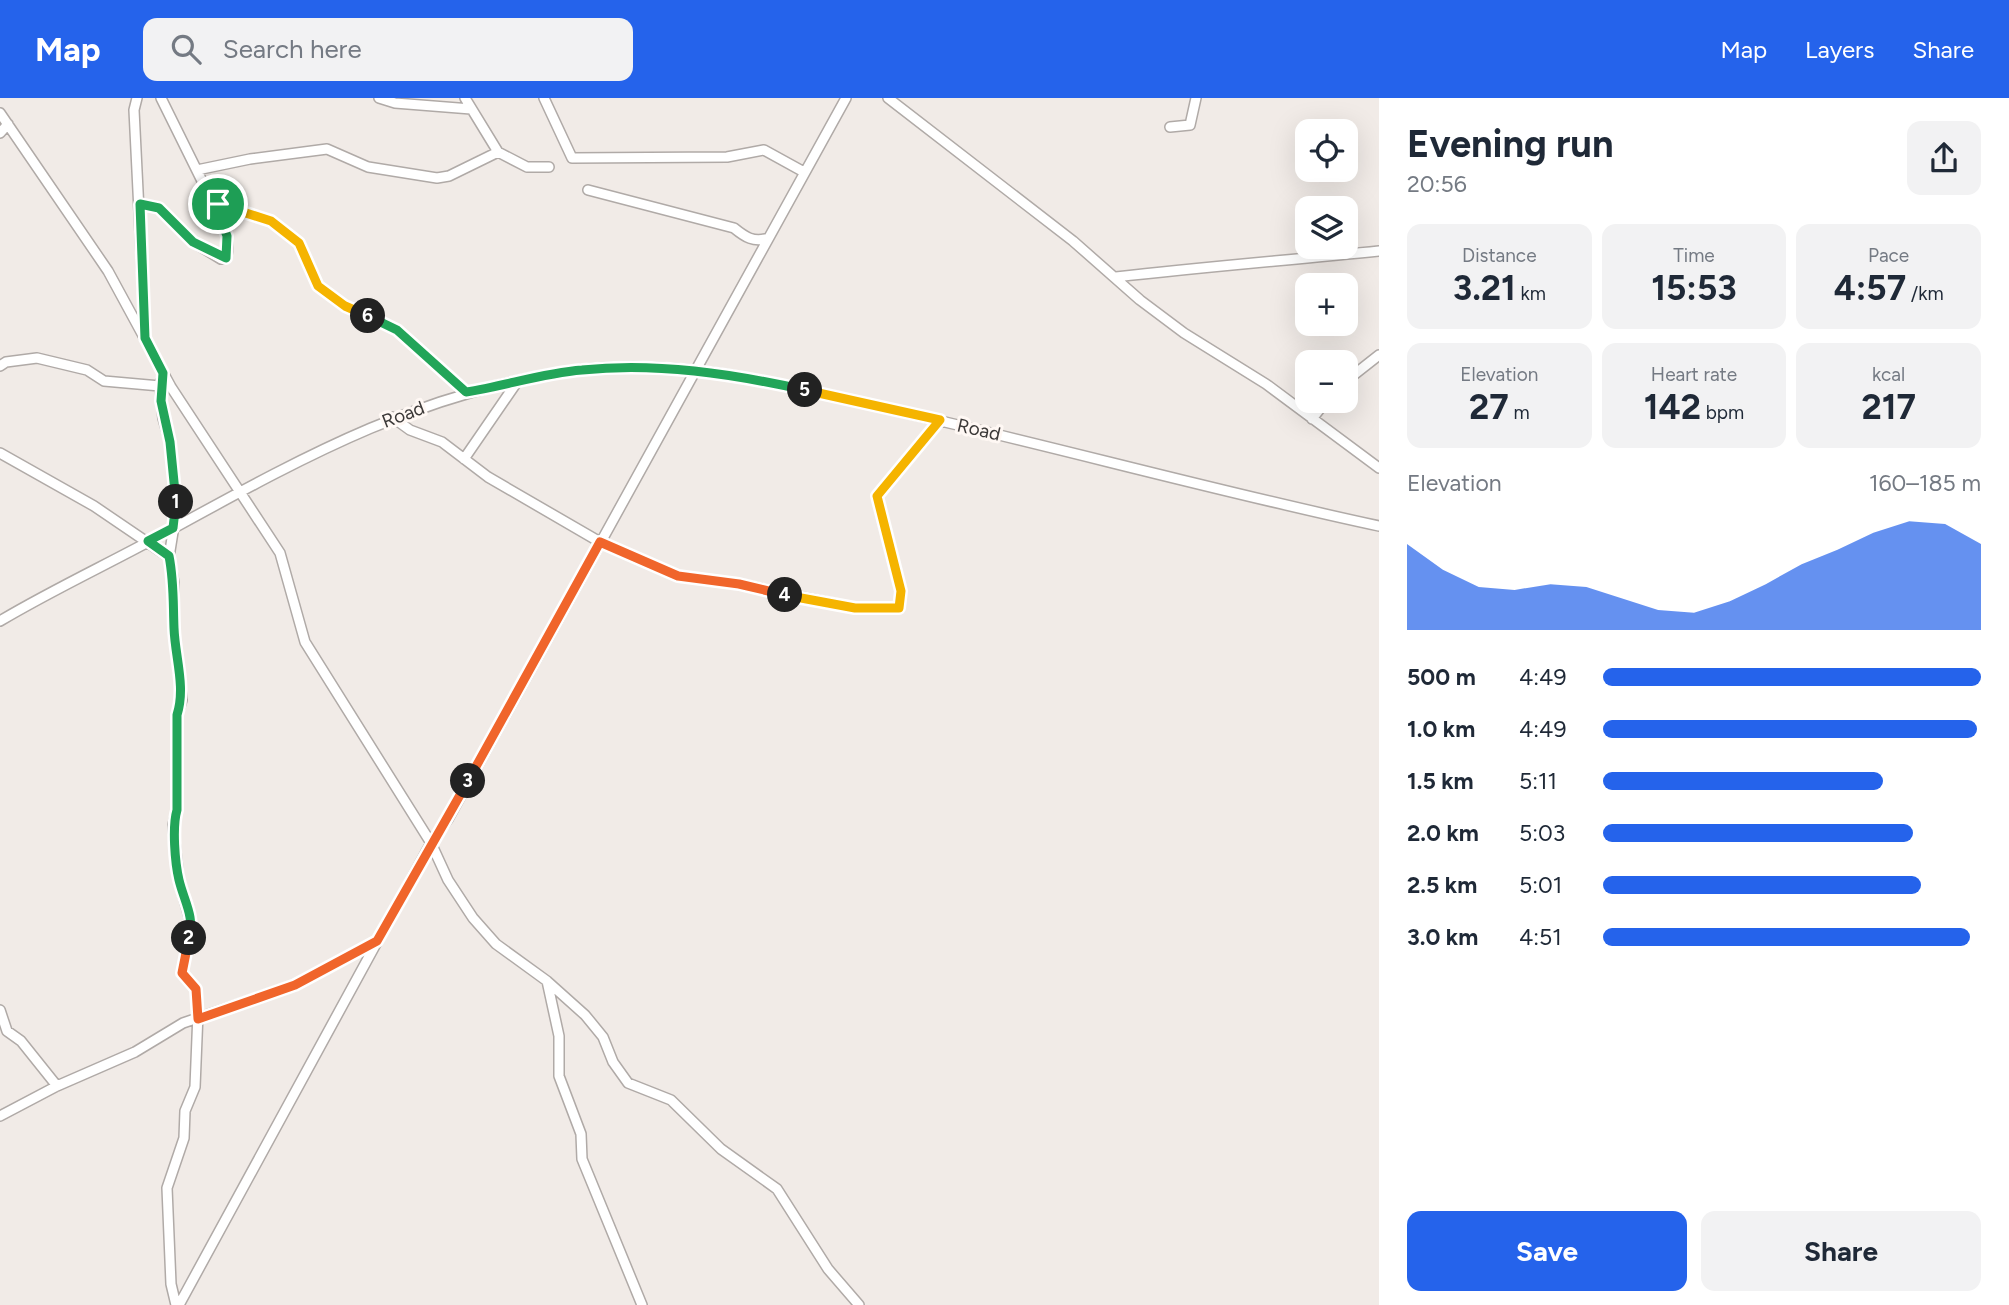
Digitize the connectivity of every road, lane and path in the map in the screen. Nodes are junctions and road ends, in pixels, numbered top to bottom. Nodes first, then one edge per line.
1 (136, 98) edge
2 (161, 98) edge
3 (379, 98) edge
4 (465, 98) edge
5 (544, 98) edge
6 (846, 98) edge
7 (888, 98) edge
8 (1196, 98) edge
9 (471, 109) junction
10 (0, 113) edge
11 (8, 124) junction
12 (1170, 127) dead end
13 (0, 132) edge
14 (498, 152) junction
15 (549, 167) dead end
16 (197, 170) junction
17 (804, 172) junction
18 (588, 190) dead end
19 (140, 204) junction
20 (218, 204) junction
21 (768, 238) junction
22 (1379, 251) edge
23 (1116, 277) junction
24 (145, 338) junction
25 (1379, 355) edge
26 (0, 366) edge
27 (695, 371) junction
28 (1358, 372) edge
29 (163, 373) junction
30 (517, 382) junction
31 (160, 386) junction
32 (466, 392) junction
33 (1316, 413) edge
34 (392, 417) junction
35 (1311, 419) junction
36 (940, 420) junction
37 (0, 453) edge
38 (464, 459) junction
39 (1379, 468) edge
40 (241, 491) junction
41 (1379, 526) edge
42 (173, 528) junction
43 (148, 541) junction
44 (600, 542) junction
45 (169, 556) junction
46 (0, 621) edge
47 (431, 843) junction
48 (377, 941) junction
49 (547, 981) junction
50 (0, 1010) edge
51 (198, 1019) junction
52 (57, 1086) junction
53 (0, 1116) edge
54 (178, 1305) edge
55 (642, 1305) edge
56 (859, 1305) edge

1 - 19 street
2 - 16 street
3 - 9 street
4 - 9 street
5 - 17 street
6 - 17 street
7 - 23 street
8 - 12 street
9 - 14 street
10 - 11 street
11 - 13 street
11 - 24 street
14 - 15 street
14 - 16 street
16 - 20 street
17 - 21 street
18 - 21 street
19 - 20 street
19 - 24 street
20 - 32 street
21 - 27 street
22 - 23 street
23 - 35 street
24 - 29 street
25 - 28 street
26 - 31 street
27 - 30 street, Road
27 - 36 street, Road
27 - 44 street
29 - 31 street
29 - 40 street
30 - 32 street, Road
30 - 38 street
31 - 42 street
32 - 34 street, Road
33 - 35 street
34 - 38 street
34 - 40 street, Road
35 - 39 street
36 - 41 street, Road
36 - 44 street
37 - 43 street
38 - 44 street
40 - 42 street, Road
40 - 47 street
42 - 43 street, Road
42 - 45 street
43 - 45 street
43 - 46 street, Road
44 - 47 street
45 - 51 street
47 - 48 street
47 - 49 street
48 - 51 street
48 - 54 street
49 - 55 street
49 - 56 street
50 - 52 street
51 - 52 street
51 - 54 street
52 - 53 street

